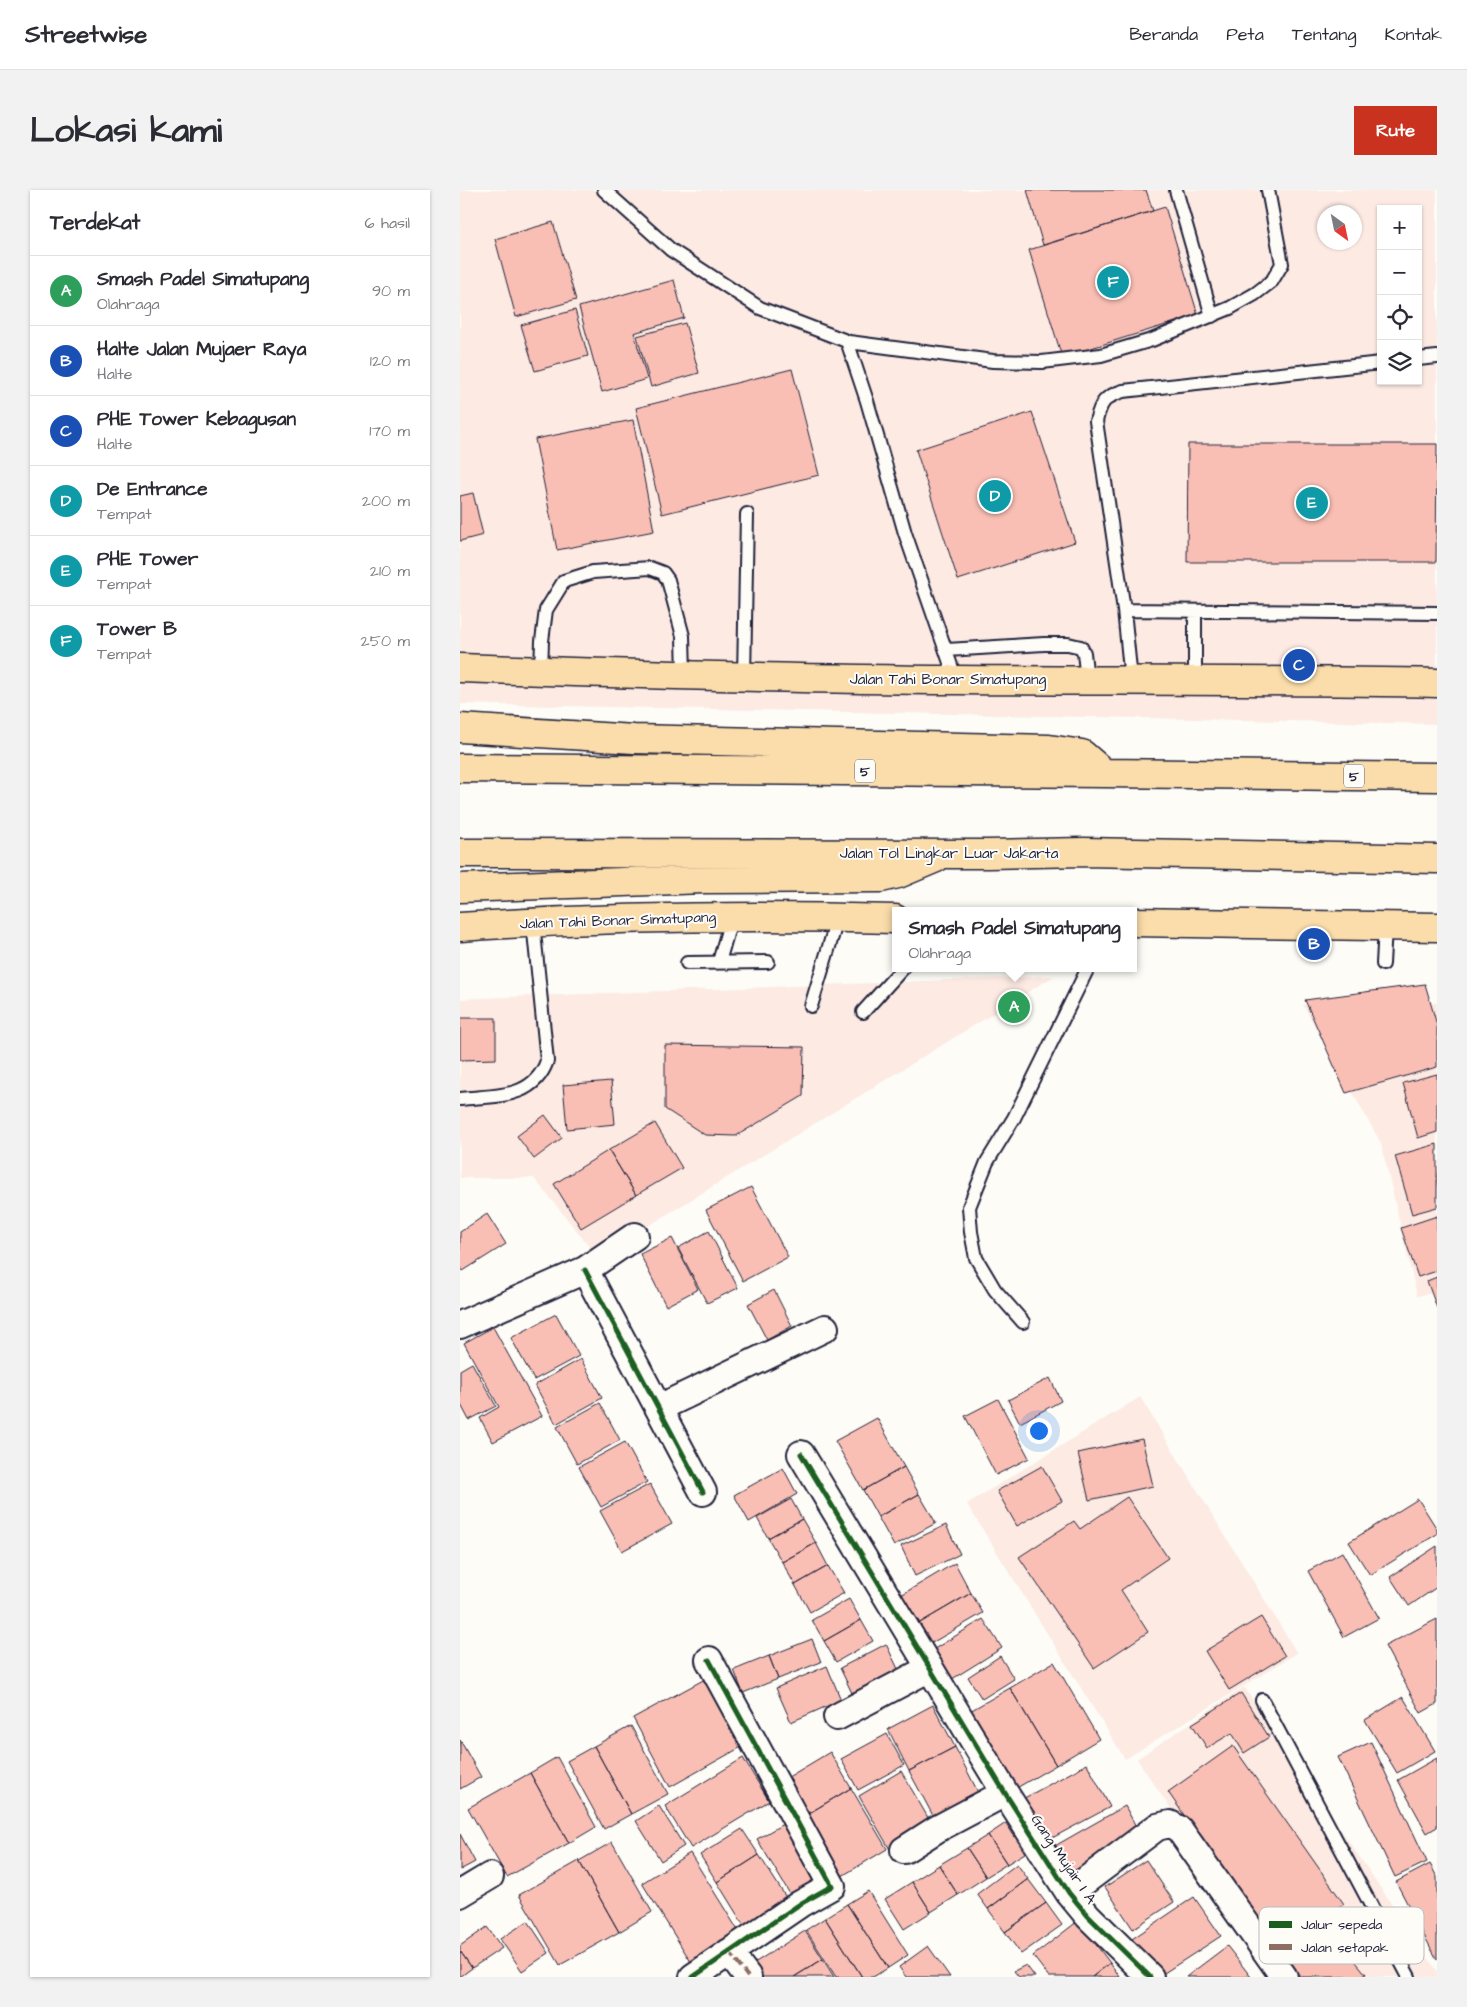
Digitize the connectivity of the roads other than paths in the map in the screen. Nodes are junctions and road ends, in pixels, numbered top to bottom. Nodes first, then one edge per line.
1 (604, 190) edge
2 (1176, 190) edge
3 (1268, 190) edge
4 (1212, 316) junction
5 (847, 341) junction
6 (1437, 357) edge
7 (1422, 359) edge
8 (1377, 363) edge
9 (747, 514) dead end
10 (1124, 610) junction
11 (1194, 611) junction
12 (1437, 613) edge
13 (946, 650) junction
14 (460, 668) edge
15 (541, 671) junction
16 (684, 675) junction
17 (744, 678) junction
18 (956, 680) junction
19 (1087, 680) junction
20 (1131, 680) junction
21 (1195, 680) junction
22 (1437, 683) edge
23 (460, 728) edge
24 (460, 768) edge
25 (1104, 773) junction
26 (1437, 777) edge
27 (460, 853) edge
28 (949, 853) junction
29 (1437, 859) edge
30 (460, 888) edge
31 (732, 916) junction
32 (838, 917) junction
33 (892, 919) edge
34 (533, 922) junction
35 (1137, 922) edge
36 (460, 926) edge
37 (1385, 926) junction
38 (1437, 927) edge
39 (719, 962) junction
40 (768, 962) dead end
41 (686, 963) dead end
42 (1383, 964) dead end
43 (899, 972) edge
44 (1086, 972) edge
45 (811, 1006) dead end
46 (863, 1012) dead end
47 (460, 1099) edge
48 (635, 1236) dead end
49 (585, 1270) junction
50 (1023, 1322) dead end
51 (460, 1325) edge
52 (825, 1328) dead end
53 (659, 1408) junction
54 (801, 1454) dead end
55 (703, 1492) dead end
56 (709, 1660) dead end
57 (930, 1668) junction
58 (1262, 1700) dead end
59 (836, 1717) dead end
60 (1005, 1793) junction
61 (904, 1850) dead end
62 (490, 1876) dead end
63 (1069, 1893) junction
64 (460, 1894) edge
65 (1372, 1907) edge
66 (1259, 1942) edge
67 (729, 1952) junction
68 (1275, 1964) edge
69 (1402, 1964) edge
70 (693, 1977) edge
71 (748, 1977) edge
72 (1150, 1977) edge
73 (1284, 1977) edge
74 (1409, 1977) edge

1 - 5 lane
2 - 4 lane
3 - 4 lane
4 - 5 lane
5 - 13 lane
6 - 7 lane
8 - 10 lane
9 - 17 lane
10 - 11 lane
10 - 20 lane
11 - 12 lane
11 - 21 lane
13 - 18 lane
13 - 19 lane
14 - 15 highway, Jalan Tahi Bonar Simatupang
15 - 16 highway, Jalan Tahi Bonar Simatupang
15 - 16 lane
16 - 17 highway, Jalan Tahi Bonar Simatupang
17 - 18 highway, Jalan Tahi Bonar Simatupang
18 - 19 highway, Jalan Tahi Bonar Simatupang
19 - 20 highway, Jalan Tahi Bonar Simatupang
20 - 21 highway, Jalan Tahi Bonar Simatupang
21 - 22 highway, Jalan Tahi Bonar Simatupang
23 - 25 highway
24 - 25 highway, 5
25 - 26 highway, 5
27 - 28 highway, Jalan Tol Lingkar Luar Jakarta
28 - 29 highway, Jalan Tol Lingkar Luar Jakarta
28 - 30 highway
31 - 32 highway, Jalan Tahi Bonar Simatupang
31 - 34 highway, Jalan Tahi Bonar Simatupang
31 - 39 lane
32 - 33 highway, Jalan Tahi Bonar Simatupang
32 - 45 lane
34 - 36 highway, Jalan Tahi Bonar Simatupang
34 - 47 lane
35 - 37 highway
37 - 38 highway
37 - 42 lane
39 - 40 lane
39 - 41 lane
43 - 46 lane
44 - 50 lane
48 - 49 street
49 - 51 street
49 - 53 street
52 - 53 street
53 - 55 street
54 - 57 street, Gang Mujair I A
56 - 67 street
57 - 59 street
57 - 60 street, Gang Mujair I A
58 - 65 lane
60 - 61 street
60 - 63 street, Gang Mujair I A
62 - 64 street
63 - 66 street
63 - 72 street, Gang Mujair I A
67 - 70 street
67 - 71 street
68 - 73 street
69 - 74 lane

